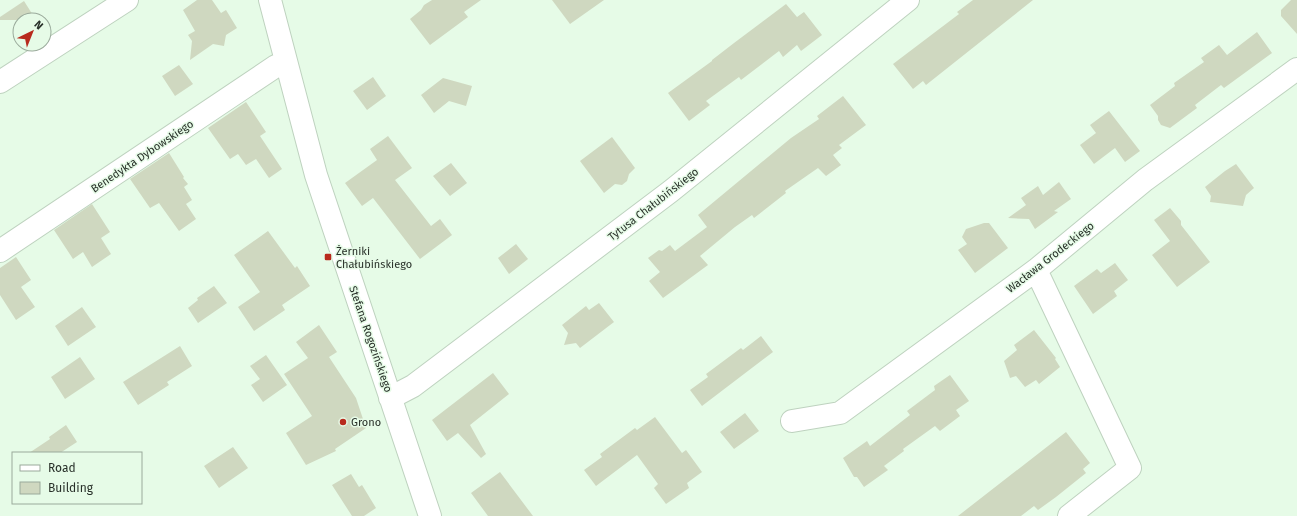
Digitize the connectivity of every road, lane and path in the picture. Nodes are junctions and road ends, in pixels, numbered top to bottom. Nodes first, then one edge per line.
1 (127, 0) edge
2 (270, 0) edge
3 (908, 0) edge
4 (285, 62) junction
5 (1297, 69) edge
6 (0, 82) edge
7 (0, 251) edge
8 (1036, 270) junction
9 (390, 398) junction
10 (792, 421) dead end
11 (430, 516) edge
12 (1069, 516) edge

1 - 6 street
2 - 4 street, Stefana Rogozińskiego
3 - 9 street, Tytusa Chałubińskiego
4 - 7 street, Benedykta Dybowskiego
4 - 9 street, Stefana Rogozińskiego
5 - 8 street, Wacława Grodeckiego
8 - 10 street, Wacława Grodeckiego
8 - 12 street
9 - 11 street, Stefana Rogozińskiego

